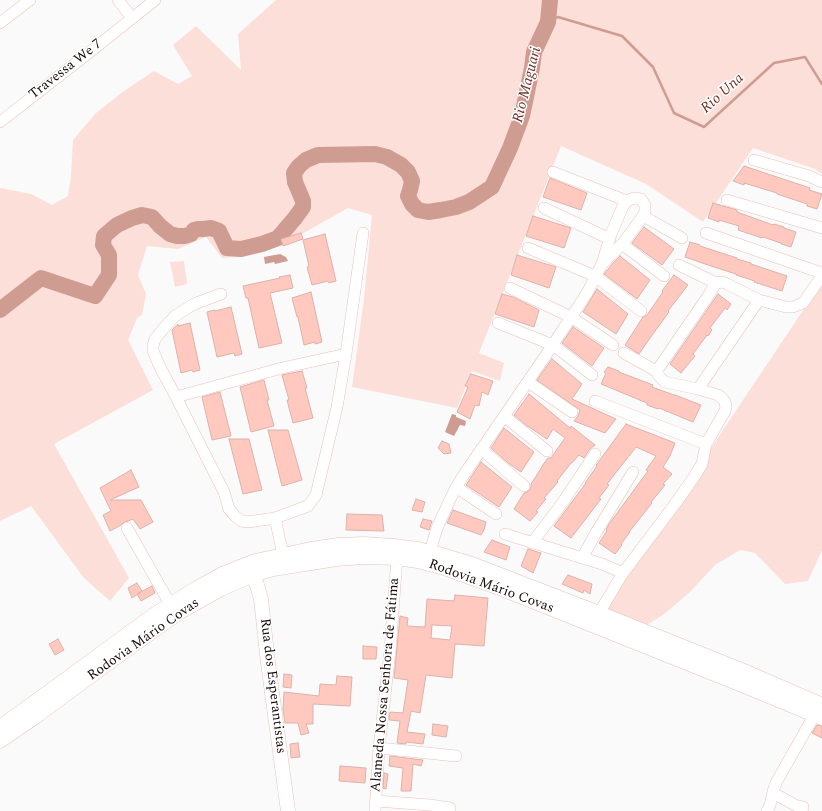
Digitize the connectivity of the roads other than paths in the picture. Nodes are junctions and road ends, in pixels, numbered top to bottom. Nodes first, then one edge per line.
1 (30, 0) edge
2 (118, 0) edge
3 (155, 0) edge
4 (132, 18) junction
5 (0, 24) edge
6 (0, 122) edge
7 (754, 160) dead end
8 (553, 172) dead end
9 (822, 182) edge
10 (727, 200) dead end
11 (627, 201) junction
12 (544, 208) dead end
13 (643, 216) junction
14 (822, 228) edge
15 (363, 233) dead end
16 (706, 234) dead end
17 (682, 238) dead end
18 (610, 239) junction
19 (622, 244) junction
20 (528, 248) dead end
21 (602, 264) junction
22 (679, 265) dead end
23 (822, 272) edge
24 (595, 276) junction
25 (664, 276) dead end
26 (822, 276) edge
27 (716, 283) junction
28 (510, 288) dead end
29 (221, 294) dead end
30 (758, 300) junction
31 (641, 311) dead end
32 (571, 317) junction
33 (498, 322) dead end
34 (553, 345) junction
35 (613, 345) dead end
36 (624, 353) dead end
37 (346, 354) junction
38 (658, 372) junction
39 (592, 374) dead end
40 (528, 382) junction
41 (698, 389) junction
42 (176, 397) junction
43 (595, 401) dead end
44 (572, 412) dead end
45 (504, 416) junction
46 (706, 444) junction
47 (481, 449) junction
48 (548, 451) dead end
49 (596, 454) dead end
50 (634, 472) dead end
51 (524, 486) dead end
52 (456, 487) junction
53 (496, 514) dead end
54 (275, 518) junction
55 (127, 528) dead end
56 (505, 534) dead end
57 (532, 543) junction
58 (430, 552) junction
59 (283, 555) junction
60 (397, 558) junction
61 (582, 558) junction
62 (250, 569) junction
63 (623, 573) junction
64 (170, 604) junction
65 (599, 613) junction
66 (640, 637) junction
67 (820, 712) edge
68 (0, 726) edge
69 (0, 741) edge
70 (379, 748) junction
71 (456, 756) dead end
72 (772, 794) junction
73 (375, 806) edge
74 (450, 808) dead end
75 (288, 811) edge
76 (767, 811) edge
77 (802, 811) edge

1 - 5 street
2 - 4 street
3 - 4 street
4 - 6 street, Travessa We 7
7 - 9 street
8 - 11 street
10 - 14 street
11 - 13 street
11 - 18 street
12 - 18 street
13 - 17 street
13 - 19 street
15 - 37 street
16 - 23 street
18 - 21 street
19 - 21 street
19 - 25 street
20 - 24 street
21 - 24 street
22 - 27 street
24 - 31 street
24 - 32 street
26 - 30 street
27 - 30 street
27 - 38 street
28 - 32 street
29 - 42 street
30 - 41 street
32 - 34 street
32 - 35 street
33 - 34 street
34 - 39 street
34 - 40 street
36 - 38 street
37 - 42 street
37 - 54 street
38 - 41 street
40 - 44 street
40 - 45 street
41 - 46 street
42 - 54 street
43 - 46 street
45 - 47 street
45 - 48 street
46 - 63 street
47 - 51 street
47 - 52 street
49 - 57 street
50 - 61 street
52 - 53 street
52 - 58 street
54 - 59 street
55 - 64 street
56 - 57 street
57 - 61 street
58 - 59 main road, Rodovia Mário Covas
58 - 65 main road, Rodovia Mário Covas
59 - 62 main road, Rodovia Mário Covas
60 - 62 main road, Rodovia Mário Covas
60 - 66 main road, Rodovia Mário Covas
60 - 70 street, Alameda Nossa Senhora de Fátima
61 - 63 street
62 - 64 main road, Rodovia Mário Covas
62 - 69 main road, Rodovia Mário Covas
62 - 75 main road, Rua dos Esperantistas
63 - 65 street
64 - 68 main road, Rodovia Mário Covas
65 - 66 main road, Rodovia Mário Covas
66 - 67 main road, Rodovia Mário Covas
67 - 72 street
70 - 71 street
70 - 73 street, Alameda Nossa Senhora de Fátima
72 - 76 street
72 - 77 street
73 - 74 street

